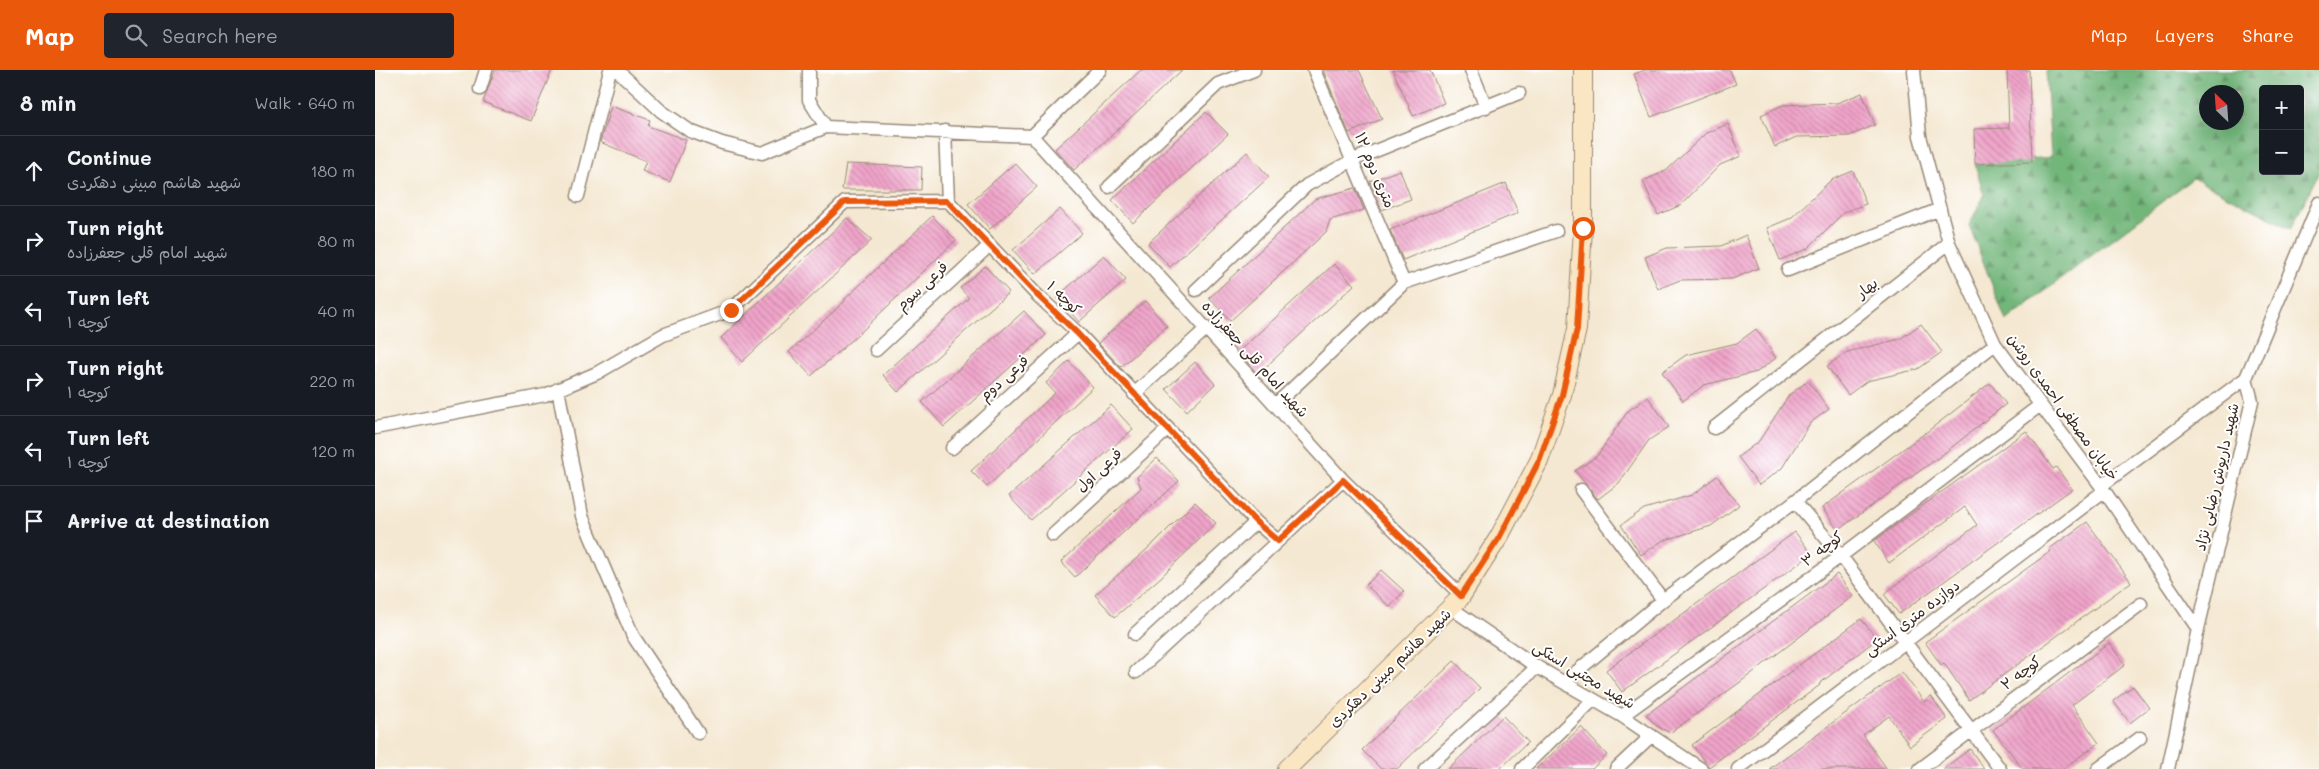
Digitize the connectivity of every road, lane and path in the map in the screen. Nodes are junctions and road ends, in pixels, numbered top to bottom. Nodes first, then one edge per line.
1 (486, 70) edge
2 (611, 70) edge
3 (617, 70) edge
4 (809, 70) edge
5 (1100, 70) edge
6 (1254, 70) edge
7 (1314, 70) edge
8 (1471, 70) edge
9 (1583, 70) edge
10 (1914, 70) edge
11 (480, 88) dead end
12 (1519, 93) dead end
13 (1486, 107) junction
14 (826, 127) junction
15 (945, 131) junction
16 (1032, 136) junction
17 (1353, 160) junction
18 (1109, 187) dead end
19 (578, 196) dead end
20 (947, 201) junction
21 (2319, 203) edge
22 (1940, 209) junction
23 (1556, 231) dead end
24 (1949, 242) junction
25 (990, 245) junction
26 (1788, 270) dead end
27 (1403, 283) junction
28 (1197, 290) dead end
29 (1206, 329) junction
30 (1077, 333) junction
31 (1995, 344) junction
32 (876, 350) dead end
33 (2246, 378) junction
34 (558, 389) junction
35 (1133, 394) junction
36 (1275, 405) junction
37 (2039, 406) junction
38 (375, 428) edge
39 (1714, 428) dead end
40 (1167, 429) junction
41 (952, 448) dead end
42 (1343, 480) junction
43 (2103, 489) junction
44 (1581, 490) dead end
45 (1795, 501) junction
46 (1256, 522) junction
47 (1053, 535) dead end
48 (1278, 541) junction
49 (1841, 556) junction
50 (1663, 600) junction
51 (1456, 602) junction
52 (2141, 604) dead end
53 (2198, 628) junction
54 (1135, 634) dead end
55 (1907, 643) junction
56 (1537, 667) junction
57 (1135, 672) dead end
58 (1563, 682) junction
59 (1593, 700) junction
60 (1622, 716) junction
61 (1972, 731) junction
62 (698, 733) dead end
63 (1651, 736) junction
64 (2140, 738) dead end
65 (1287, 769) edge
66 (1425, 769) edge
67 (1522, 769) edge
68 (1616, 769) edge
69 (1701, 769) edge
70 (1738, 769) edge
71 (1920, 769) edge
72 (2000, 769) edge
73 (2098, 769) edge
74 (2168, 769) edge

1 - 11 street
2 - 19 street
3 - 14 street
4 - 14 street
5 - 16 street
6 - 18 street
7 - 17 street, ۱۲ متری دوم
8 - 13 street
9 - 51 main road, شهید هاشم مبینی دهکردی
10 - 22 street, خیابان مصطفی احمدی روشن
12 - 13 street
13 - 17 street
14 - 15 street
15 - 16 street
15 - 20 street
16 - 29 street, شهید امام قلی جعفرزاده
17 - 27 street, ۱۲ متری دوم
17 - 28 street
20 - 25 street, کوچه ۱
20 - 34 street
21 - 33 street
22 - 24 street, خیابان مصطفی احمدی روشن
22 - 26 street
23 - 27 street
24 - 31 street, خیابان مصطفی احمدی روشن
24 - 39 street, بهار
25 - 30 street, کوچه ۱
25 - 32 street, فرعی سوم
27 - 36 street
29 - 35 street
29 - 36 street, شهید امام قلی جعفرزاده
30 - 35 street, کوچه ۱
30 - 41 street, فرعی دوم
31 - 37 street, خیابان مصطفی احمدی روشن
31 - 45 street
33 - 43 street, دوازده متری استکی
33 - 53 street, شهید داریوش رضایی نژاد
34 - 38 street
34 - 62 street
35 - 40 street, کوچه ۱
36 - 42 street, شهید امام قلی جعفرزاده
37 - 43 street, خیابان مصطفی احمدی روشن
37 - 49 street, کوچه ۳
40 - 46 street, کوچه ۱
40 - 47 street, فرعی اول
42 - 48 street
42 - 51 street, شهید امام قلی جعفرزاده
43 - 53 street, خیابان مصطفی احمدی روشن
43 - 55 street, دوازده متری استکی
44 - 50 street
45 - 49 street
45 - 50 street
46 - 48 street, کوچه ۱
46 - 54 street
48 - 57 street
49 - 55 street
49 - 60 street, کوچه ۳
50 - 58 street
51 - 56 street, شهید مجتبی استکی
51 - 65 main road, شهید هاشم مبینی دهکردی
52 - 61 street, کوچه ۲
53 - 74 street, شهید داریوش رضایی نژاد
55 - 61 street
55 - 70 street, دوازده متری استکی
56 - 58 street, شهید مجتبی استکی
56 - 66 street
58 - 59 street, شهید مجتبی استکی
59 - 60 street, شهید مجتبی استکی
59 - 67 street
60 - 63 street, شهید مجتبی استکی
61 - 71 street, کوچه ۲
61 - 72 street
63 - 68 street
63 - 69 street, شهید مجتبی استکی
64 - 73 street

